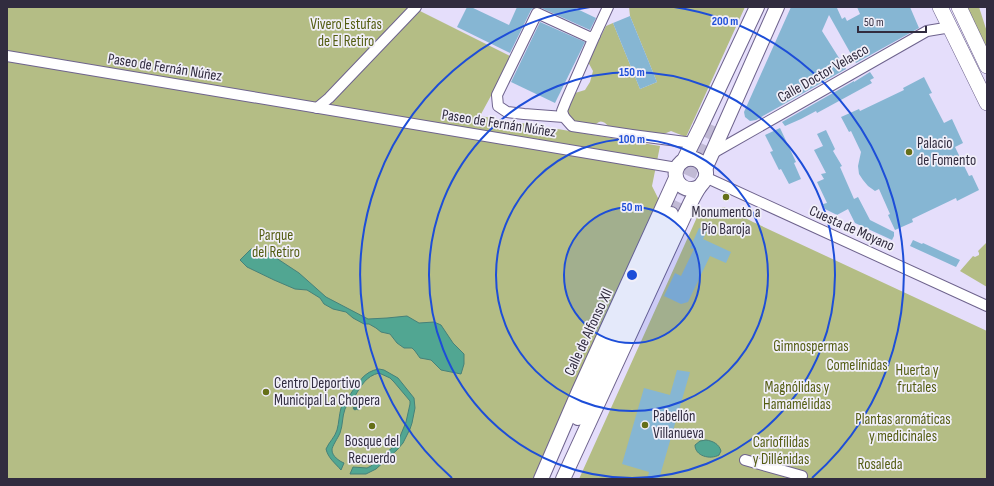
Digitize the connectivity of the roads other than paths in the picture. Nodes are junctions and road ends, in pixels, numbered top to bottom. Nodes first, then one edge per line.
1 (416, 7) edge
2 (608, 7) edge
3 (757, 7) edge
4 (763, 7) edge
5 (766, 7) edge
6 (777, 7) edge
7 (940, 7) edge
8 (959, 7) edge
9 (757, 22) junction
10 (951, 27) junction
11 (595, 35) junction
12 (7, 56) edge
13 (987, 66) edge
14 (987, 103) edge
15 (317, 108) junction
16 (564, 117) junction
17 (714, 120) tunnel mouth
18 (693, 143) junction
19 (713, 153) junction
20 (679, 169) junction
21 (703, 178) junction
22 (671, 214) tunnel mouth
23 (987, 306) edge
24 (600, 373) junction
25 (745, 460) dead end
26 (805, 477) edge
27 (541, 479) edge
28 (547, 479) edge
29 (558, 479) edge
30 (562, 479) edge

1 - 15 street
2 - 11 street
3 - 18 main road, Calle de Alfonso XII
4 - 9 main road
5 - 9 main road
6 - 19 main road
7 - 10 main road
8 - 13 main road
9 - 17 main road
10 - 14 main road
10 - 19 street, Calle Doctor Velasco
11 - 16 street
11 - 16 street
12 - 15 street, Paseo de Fernán Núñez
15 - 20 street, Paseo de Fernán Núñez
16 - 18 street
18 - 20 main road, Calle de Alfonso XII
19 - 21 main road
20 - 21 main road
20 - 21 main road
20 - 27 main road, Calle de Alfonso XII
21 - 23 street, Cuesta de Moyano
21 - 30 main road
22 - 24 main road, Calle de Alfonso XII
24 - 28 main road, Calle de Alfonso XII
24 - 29 main road, Calle de Alfonso XII
25 - 26 street

